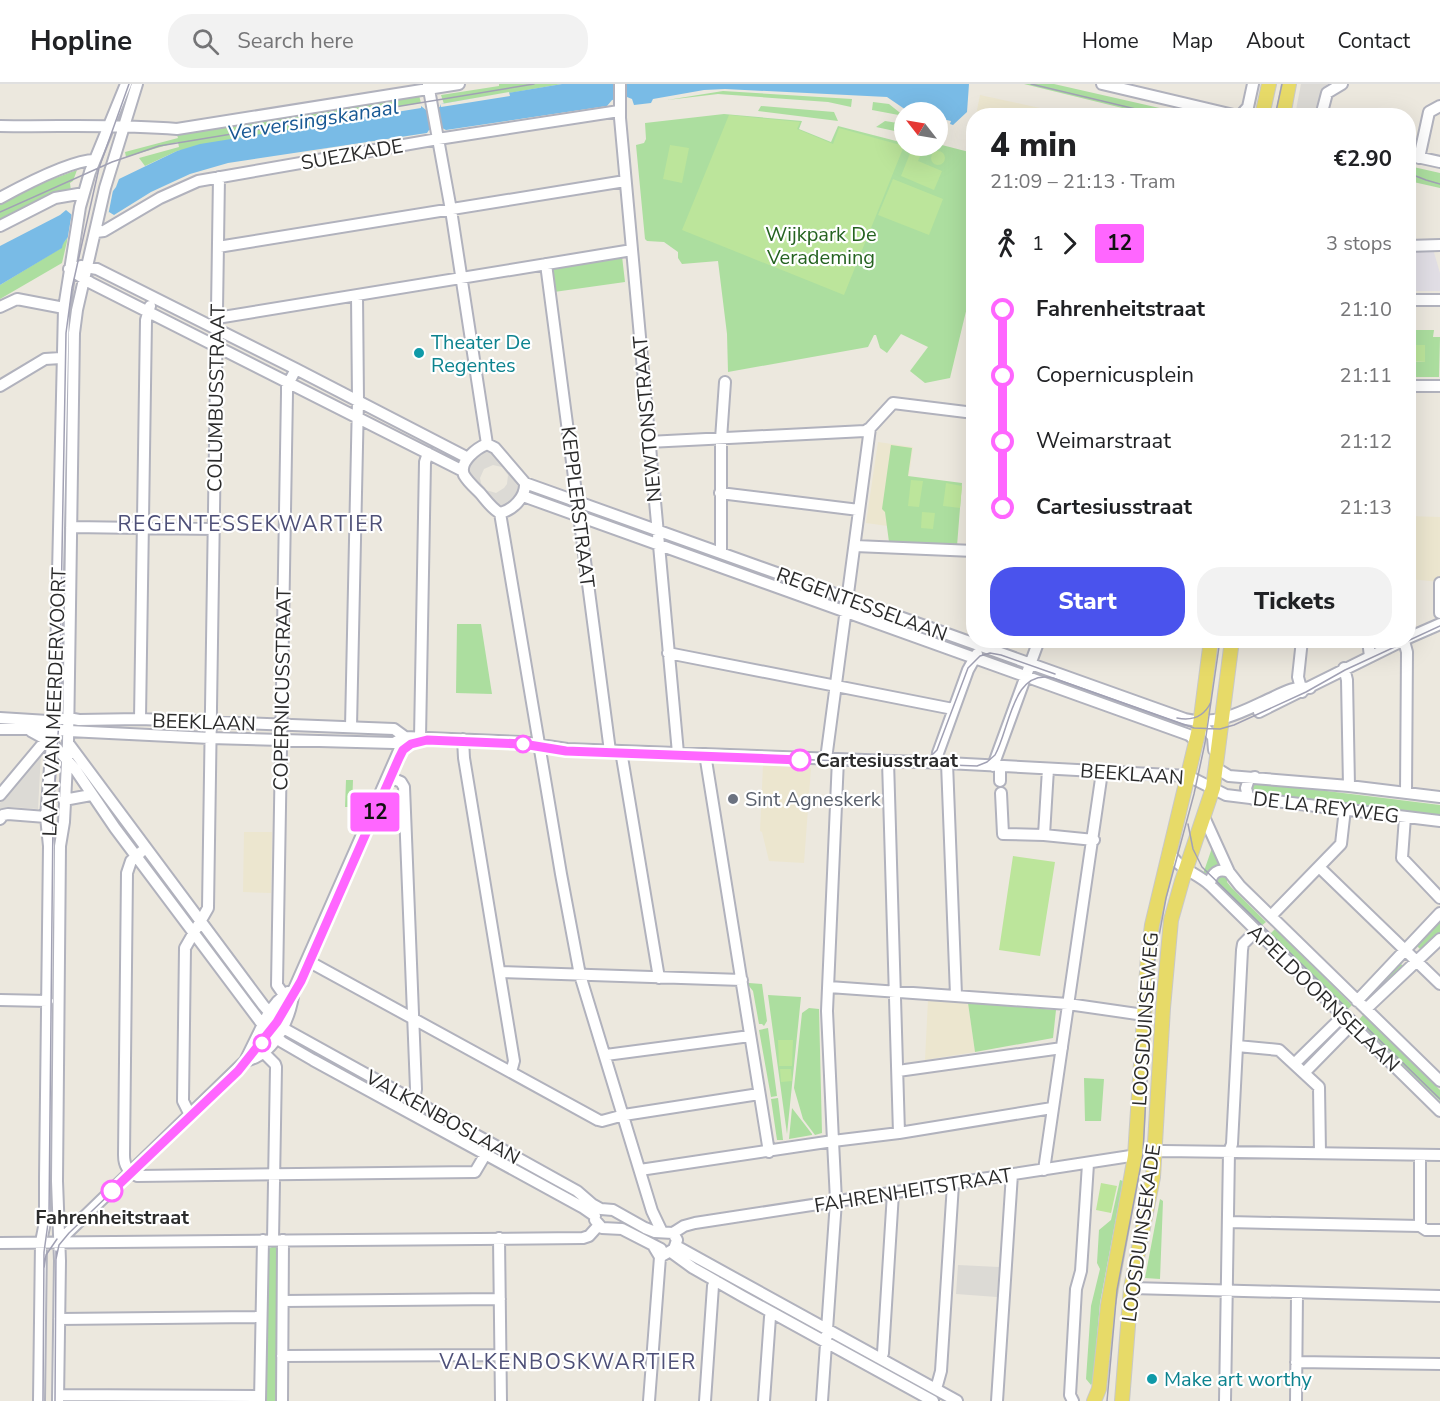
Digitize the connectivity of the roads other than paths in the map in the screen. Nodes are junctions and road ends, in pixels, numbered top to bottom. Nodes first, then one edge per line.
1 (126, 84) edge
2 (137, 84) edge
3 (459, 84) edge
4 (620, 84) edge
5 (1102, 84) edge
6 (1253, 84) edge
7 (1269, 84) edge
8 (1289, 84) edge
9 (1342, 84) edge
10 (428, 87) edge
11 (1146, 89) edge
12 (1440, 106) edge
13 (1211, 108) edge
14 (1247, 108) edge
15 (1264, 108) edge
16 (1284, 108) edge
17 (1323, 108) edge
18 (619, 111) junction
19 (0, 126) edge
20 (123, 126) junction
21 (105, 127) junction
22 (437, 134) junction
23 (1416, 151) edge
24 (1416, 157) edge
25 (94, 160) junction
26 (1440, 162) edge
27 (219, 177) junction
28 (625, 181) junction
29 (0, 198) edge
30 (83, 198) junction
31 (451, 210) junction
32 (0, 226) edge
33 (96, 229) junction
34 (1440, 245) edge
35 (1416, 246) edge
36 (218, 247) junction
37 (632, 249) junction
38 (546, 264) junction
39 (88, 267) junction
40 (69, 269) junction
41 (85, 279) junction
42 (462, 279) junction
43 (357, 295) junction
44 (154, 298) junction
45 (1416, 300) edge
46 (1440, 300) edge
47 (0, 307) edge
48 (64, 308) junction
49 (148, 310) junction
50 (217, 318) junction
51 (217, 330) junction
52 (216, 345) junction
53 (62, 358) junction
54 (296, 369) junction
55 (289, 382) junction
56 (725, 382) dead end
57 (0, 386) edge
58 (1416, 386) edge
59 (1440, 386) edge
60 (358, 400) junction
61 (966, 412) edge
62 (356, 416) junction
63 (870, 428) junction
64 (721, 439) junction
65 (648, 442) junction
66 (487, 444) junction
67 (429, 453) junction
68 (468, 458) junction
69 (463, 471) junction
70 (525, 483) junction
71 (720, 493) junction
72 (523, 496) junction
73 (578, 501) junction
74 (859, 510) junction
75 (500, 513) junction
76 (579, 517) junction
77 (71, 527) junction
78 (143, 527) junction
79 (214, 529) junction
80 (657, 529) junction
81 (658, 545) junction
82 (855, 546) junction
83 (966, 551) edge
84 (721, 553) junction
85 (1440, 583) edge
86 (848, 599) junction
87 (846, 612) junction
88 (1440, 613) edge
89 (1440, 624) edge
90 (1416, 635) edge
91 (966, 641) edge
92 (981, 648) edge
93 (985, 648) edge
94 (1036, 648) edge
95 (1210, 648) edge
96 (1231, 648) edge
97 (1302, 648) edge
98 (1369, 648) edge
99 (1389, 648) edge
100 (1406, 648) edge
101 (668, 653) junction
102 (1370, 657) junction
103 (974, 659) junction
104 (1030, 663) junction
105 (1344, 668) junction
106 (1025, 677) junction
107 (836, 686) junction
108 (1303, 686) junction
109 (953, 709) junction
110 (0, 718) edge
111 (68, 718) junction
112 (140, 720) junction
113 (211, 722) junction
114 (1200, 722) junction
115 (1221, 723) junction
116 (53, 724) junction
117 (281, 725) junction
118 (351, 727) junction
119 (0, 729) edge
120 (28, 730) junction
121 (69, 731) junction
122 (405, 737) junction
123 (210, 738) junction
124 (420, 738) junction
125 (468, 739) junction
126 (1195, 740) junction
127 (281, 741) junction
128 (51, 742) junction
129 (68, 743) junction
130 (539, 745) junction
131 (616, 751) junction
132 (678, 753) junction
133 (705, 754) junction
134 (67, 759) junction
135 (826, 759) junction
136 (838, 759) junction
137 (888, 761) junction
138 (942, 763) junction
139 (1216, 765) junction
140 (997, 767) junction
141 (1048, 769) junction
142 (1102, 772) junction
143 (1188, 776) junction
144 (389, 777) junction
145 (1255, 777) junction
146 (1000, 781) dead end
147 (1348, 786) junction
148 (1213, 788) junction
149 (1001, 793) dead end
150 (1406, 794) junction
151 (0, 795) edge
152 (92, 795) junction
153 (1440, 796) edge
154 (1253, 799) junction
155 (64, 800) junction
156 (1345, 809) junction
157 (1204, 816) junction
158 (46, 817) junction
159 (1405, 817) junction
160 (0, 819) edge
161 (1440, 821) edge
162 (1044, 835) junction
163 (1094, 840) junction
164 (146, 848) junction
165 (1169, 851) junction
166 (136, 856) junction
167 (1319, 867) junction
168 (1186, 869) junction
169 (1229, 872) junction
170 (1210, 885) junction
171 (1440, 897) edge
172 (1440, 913) edge
173 (1271, 916) junction
174 (200, 921) junction
175 (1256, 931) junction
176 (193, 933) junction
177 (1440, 939) edge
178 (1405, 951) junction
179 (1415, 960) junction
180 (308, 961) junction
181 (500, 972) junction
182 (580, 975) junction
183 (659, 978) junction
184 (742, 980) junction
185 (1440, 984) edge
186 (829, 987) junction
187 (294, 989) junction
188 (895, 992) junction
189 (284, 995) junction
190 (956, 995) junction
191 (0, 1000) edge
192 (48, 1000) junction
193 (1357, 1001) junction
194 (1068, 1004) junction
195 (1366, 1009) junction
196 (269, 1012) junction
197 (1144, 1015) junction
198 (1342, 1016) junction
199 (413, 1017) junction
200 (262, 1024) junction
201 (1351, 1025) junction
202 (280, 1033) junction
203 (750, 1036) junction
204 (1237, 1046) junction
205 (284, 1048) junction
206 (1062, 1048) junction
207 (263, 1052) junction
208 (606, 1056) junction
209 (245, 1061) junction
210 (275, 1064) junction
211 (1294, 1064) junction
212 (898, 1071) junction
213 (511, 1072) junction
214 (1304, 1073) junction
215 (1440, 1081) edge
216 (759, 1094) junction
217 (414, 1100) junction
218 (1052, 1108) junction
219 (1440, 1111) edge
220 (624, 1114) junction
221 (190, 1115) junction
222 (899, 1133) junction
223 (833, 1141) junction
224 (491, 1144) junction
225 (769, 1152) junction
226 (1155, 1152) junction
227 (1229, 1152) junction
228 (1320, 1153) junction
229 (485, 1154) junction
230 (1420, 1155) junction
231 (1440, 1155) edge
232 (1135, 1156) junction
233 (1088, 1164) junction
234 (640, 1170) junction
235 (1044, 1170) junction
236 (130, 1172) junction
237 (1012, 1174) junction
238 (274, 1175) junction
239 (953, 1184) junction
240 (893, 1193) junction
241 (837, 1201) junction
242 (92, 1208) junction
243 (652, 1211) junction
244 (598, 1217) junction
245 (1228, 1222) junction
246 (59, 1226) junction
247 (1420, 1226) junction
248 (1440, 1230) edge
249 (650, 1231) junction
250 (668, 1233) junction
251 (499, 1238) junction
252 (273, 1240) junction
253 (59, 1241) junction
254 (41, 1242) junction
255 (0, 1243) edge
256 (668, 1252) junction
257 (716, 1281) junction
258 (1131, 1288) junction
259 (1227, 1291) junction
260 (1297, 1293) junction
261 (1440, 1296) edge
262 (500, 1299) junction
263 (283, 1301) junction
264 (772, 1313) junction
265 (261, 1317) junction
266 (59, 1319) junction
267 (826, 1329) junction
268 (826, 1342) junction
269 (501, 1355) junction
270 (282, 1356) junction
271 (881, 1359) junction
272 (1296, 1362) junction
273 (1440, 1364) edge
274 (936, 1389) junction
275 (58, 1398) edge
276 (260, 1399) edge
277 (39, 1401) edge
278 (282, 1401) edge
279 (501, 1401) edge
280 (650, 1401) edge
281 (705, 1401) edge
282 (764, 1401) edge
283 (822, 1401) edge
284 (933, 1401) edge
285 (957, 1401) edge
286 (997, 1401) edge
287 (1073, 1401) edge
288 (1094, 1401) edge
289 (1122, 1401) edge
290 (1225, 1401) edge
291 (1296, 1401) edge

1 - 21 street, LAAN VAN MEERDERVOORT
2 - 20 street, LAAN VAN MEERDERVOORT
3 - 10 street
4 - 18 street, NEWTONSTRAAT
5 - 11 street
6 - 14 street
7 - 15 main road
8 - 16 main road
9 - 17 street
10 - 20 street
10 - 22 street
11 - 13 street
12 - 23 street
18 - 22 street, SUEZKADE
18 - 28 street, NEWTONSTRAAT
19 - 21 street
20 - 21 street
20 - 33 street, LAAN VAN MEERDERVOORT
21 - 25 street, LAAN VAN MEERDERVOORT
22 - 27 street, SUEZKADE
22 - 31 street
24 - 26 street
25 - 29 street
25 - 30 street, LAAN VAN MEERDERVOORT
27 - 33 street, SUEZKADE
27 - 36 street, COLUMBUSSTRAAT
28 - 31 street
28 - 37 street, NEWTONSTRAAT
30 - 32 street
30 - 40 street, LAAN VAN MEERDERVOORT
31 - 36 street
31 - 42 street
33 - 39 street, LAAN VAN MEERDERVOORT
34 - 35 street
36 - 50 street, COLUMBUSSTRAAT
37 - 38 street
37 - 65 street, NEWTONSTRAAT
38 - 42 street
38 - 73 street, KEPPLERSTRAAT
39 - 40 street
39 - 41 street, LAAN VAN MEERDERVOORT
39 - 44 street
40 - 41 street
40 - 48 street, LAAN VAN MEERDERVOORT
41 - 49 street
41 - 77 street, LAAN VAN MEERDERVOORT
42 - 43 street
42 - 66 street
43 - 50 street
43 - 60 street
44 - 49 street
44 - 51 street
45 - 46 street
47 - 48 street
48 - 53 street, LAAN VAN MEERDERVOORT
49 - 52 street
49 - 78 street
50 - 51 street, COLUMBUSSTRAAT
51 - 52 street, COLUMBUSSTRAAT
51 - 54 street
52 - 55 street
52 - 79 street, COLUMBUSSTRAAT
53 - 57 street
53 - 116 street, LAAN VAN MEERDERVOORT
54 - 55 street
54 - 60 street
55 - 62 street
55 - 117 street, COPERNICUSSTRAAT
56 - 64 street
58 - 59 street
60 - 62 street
60 - 68 street
61 - 63 street
62 - 67 street
62 - 118 street
63 - 64 street
63 - 74 street
64 - 65 street
64 - 71 street
65 - 80 street, NEWTONSTRAAT
66 - 68 street
66 - 70 street
67 - 69 street
67 - 124 street
68 - 69 street
69 - 75 street
70 - 72 street
70 - 73 street, REGENTESSELAAN
71 - 74 street
71 - 84 street
72 - 75 street
72 - 76 street, REGENTESSELAAN
73 - 76 street, KEPPLERSTRAAT
73 - 80 street, REGENTESSELAAN
74 - 82 street
75 - 130 street
76 - 81 street, REGENTESSELAAN
76 - 131 street, KEPPLERSTRAAT
77 - 78 street
77 - 111 street, LAAN VAN MEERDERVOORT
78 - 79 street
78 - 112 street
79 - 113 street, COLUMBUSSTRAAT
80 - 81 street, NEWTONSTRAAT
80 - 84 street, REGENTESSELAAN
81 - 87 street, REGENTESSELAAN
81 - 101 street, NEWTONSTRAAT
82 - 83 street
82 - 86 street
84 - 86 street, REGENTESSELAAN
85 - 88 street
86 - 87 street
86 - 91 street, REGENTESSELAAN
87 - 103 street, REGENTESSELAAN
87 - 107 street
89 - 90 street
92 - 103 street
93 - 104 street, REGENTESSELAAN
94 - 104 street
95 - 114 main road, LOOSDUINSEWEG
96 - 115 main road, LOOSDUINSEKADE
97 - 108 street
98 - 102 street
99 - 102 street, REGENTESSELAAN
100 - 150 street
101 - 107 street
101 - 132 street, NEWTONSTRAAT
102 - 105 street, REGENTESSELAAN
103 - 106 street, REGENTESSELAAN
103 - 109 street
104 - 106 street
104 - 114 street, REGENTESSELAAN
105 - 108 street, REGENTESSELAAN
105 - 147 street
106 - 126 street, REGENTESSELAAN
106 - 140 street
107 - 109 street
107 - 135 street
108 - 115 street, REGENTESSELAAN
109 - 138 street
110 - 116 street, BEEKLAAN
111 - 112 street, BEEKLAAN
111 - 116 street, BEEKLAAN
111 - 121 street, LAAN VAN MEERDERVOORT
112 - 113 street, BEEKLAAN
113 - 117 street, BEEKLAAN
113 - 123 street, COLUMBUSSTRAAT
114 - 115 street, REGENTESSELAAN
114 - 126 main road, LOOSDUINSEWEG
114 - 139 street
115 - 139 main road, LOOSDUINSEKADE
116 - 120 street, BEEKLAAN
116 - 121 street, BEEKLAAN
116 - 128 street, LAAN VAN MEERDERVOORT
117 - 118 street, BEEKLAAN
117 - 127 street, COPERNICUSSTRAAT
118 - 122 street, BEEKLAAN
119 - 120 street, BEEKLAAN
120 - 128 street
121 - 123 street, BEEKLAAN
121 - 129 street, LAAN VAN MEERDERVOORT
122 - 124 street, BEEKLAAN
122 - 127 street, BEEKLAAN
122 - 144 street
123 - 127 street, BEEKLAAN
123 - 174 street, COLUMBUSSTRAAT
124 - 125 street, BEEKLAAN
125 - 130 street, BEEKLAAN
125 - 181 street
126 - 143 main road, LOOSDUINSEWEG
127 - 189 street, COPERNICUSSTRAAT
128 - 134 street
128 - 151 street
128 - 158 street, LAAN VAN MEERDERVOORT
129 - 134 street, LAAN VAN MEERDERVOORT
129 - 164 street
130 - 131 street, BEEKLAAN
130 - 182 street
131 - 132 street, BEEKLAAN
131 - 183 street, KEPPLERSTRAAT
132 - 133 street, BEEKLAAN
133 - 135 street, BEEKLAAN
133 - 184 street
134 - 152 street
134 - 155 street, LAAN VAN MEERDERVOORT
135 - 136 street, BEEKLAAN
136 - 137 street, BEEKLAAN
136 - 186 street
137 - 138 street, BEEKLAAN
137 - 188 street
138 - 140 street, BEEKLAAN
138 - 190 street
139 - 145 street, DE LA REYWEG
139 - 148 main road, LOOSDUINSEKADE
140 - 141 street, BEEKLAAN
140 - 146 street
141 - 142 street, BEEKLAAN
141 - 162 street
142 - 143 street, BEEKLAAN
142 - 163 street
143 - 148 street, BEEKLAAN
143 - 165 main road, LOOSDUINSEWEG
144 - 180 street
144 - 199 street
145 - 147 street, DE LA REYWEG
145 - 154 street
147 - 150 street, DE LA REYWEG
148 - 154 street, DE LA REYWEG
148 - 157 main road, LOOSDUINSEKADE
149 - 162 street
150 - 153 street, DE LA REYWEG
152 - 155 street
152 - 166 street
154 - 156 street, DE LA REYWEG
155 - 246 street, LAAN VAN MEERDERVOORT
156 - 159 street, DE LA REYWEG
156 - 167 street
157 - 168 main road, LOOSDUINSEKADE
157 - 169 street, APELDOORNSELAAN
158 - 160 street
158 - 192 street, LAAN VAN MEERDERVOORT
159 - 161 street, DE LA REYWEG
159 - 171 street
162 - 163 street
163 - 194 street
164 - 166 street
164 - 174 street
165 - 168 street, APELDOORNSELAAN
165 - 197 main road, LOOSDUINSEWEG
166 - 176 street
166 - 236 street
167 - 173 street
167 - 178 street
168 - 170 street, APELDOORNSELAAN
168 - 226 main road, LOOSDUINSEKADE
169 - 170 street
169 - 173 street, APELDOORNSELAAN
170 - 175 street, APELDOORNSELAAN
172 - 178 street
173 - 193 street, APELDOORNSELAAN
174 - 176 street, COLUMBUSSTRAAT
174 - 196 street
175 - 198 street, APELDOORNSELAAN
175 - 204 street
176 - 200 street
176 - 221 street, COLUMBUSSTRAAT
177 - 179 street
178 - 179 street
178 - 193 street
179 - 185 street
179 - 195 street
180 - 187 street
180 - 199 street
181 - 182 street
181 - 213 street
182 - 183 street
182 - 208 street
183 - 184 street
184 - 203 street
186 - 188 street
186 - 223 street
187 - 189 street
187 - 202 street
188 - 190 street
188 - 212 street
189 - 196 street
190 - 194 street
191 - 192 street
192 - 254 street, LAAN VAN MEERDERVOORT
193 - 195 street, APELDOORNSELAAN
194 - 197 street
194 - 206 street
195 - 215 street, APELDOORNSELAAN
196 - 200 street
196 - 202 street
197 - 232 main road, LOOSDUINSEWEG
198 - 201 street, APELDOORNSELAAN
198 - 211 street
199 - 213 street
199 - 217 street
200 - 202 street
200 - 209 street
201 - 214 street
201 - 219 street, APELDOORNSELAAN
202 - 205 street, VALKENBOSLAAN
202 - 207 street
202 - 217 street, VALKENBOSLAAN
203 - 208 street
203 - 216 street
204 - 211 street
204 - 227 street
205 - 210 street
205 - 229 street, VALKENBOSLAAN
206 - 212 street
206 - 218 street
207 - 209 street
207 - 210 street
208 - 220 street
209 - 221 street
210 - 238 street
211 - 214 street
212 - 222 street
213 - 220 street
214 - 228 street
216 - 220 street
216 - 225 street
217 - 224 street, VALKENBOSLAAN
218 - 222 street
218 - 235 street
220 - 234 street
221 - 236 street
222 - 223 street
223 - 225 street
223 - 241 street
224 - 229 street
224 - 244 street, VALKENBOSLAAN
225 - 234 street
226 - 227 street, FAHRENHEITSTRAAT
226 - 232 street, FAHRENHEITSTRAAT
226 - 258 main road, LOOSDUINSEKADE
227 - 228 street, FAHRENHEITSTRAAT
227 - 245 street
228 - 230 street, FAHRENHEITSTRAAT
229 - 238 street
229 - 244 street, VALKENBOSLAAN
230 - 231 street, FAHRENHEITSTRAAT
230 - 247 street
232 - 233 street, FAHRENHEITSTRAAT
232 - 288 main road, LOOSDUINSEWEG
233 - 235 street, FAHRENHEITSTRAAT
233 - 287 street
234 - 243 street
235 - 237 street, FAHRENHEITSTRAAT
236 - 238 street
236 - 242 street
237 - 239 street, FAHRENHEITSTRAAT
237 - 286 street
238 - 252 street
239 - 240 street, FAHRENHEITSTRAAT
239 - 274 street
240 - 241 street, FAHRENHEITSTRAAT
240 - 271 street
241 - 250 street, FAHRENHEITSTRAAT
241 - 267 street
242 - 246 street
242 - 253 street
243 - 249 street
243 - 250 street
244 - 249 street
244 - 251 street
244 - 256 street
245 - 247 street
245 - 259 street
246 - 253 street, LAAN VAN MEERDERVOORT
246 - 254 street
247 - 248 street
249 - 250 street
250 - 256 street
251 - 252 street
251 - 262 street
252 - 253 street
252 - 263 street
252 - 265 street
253 - 254 street
253 - 266 street, LAAN VAN MEERDERVOORT
254 - 255 street
254 - 277 street, LAAN VAN MEERDERVOORT
256 - 257 street
256 - 267 street
256 - 280 street
257 - 264 street
257 - 281 street
258 - 259 street
258 - 289 main road, LOOSDUINSEKADE
259 - 260 street
259 - 290 street
260 - 261 street
260 - 272 street
262 - 263 street
262 - 269 street
263 - 270 street
264 - 268 street
264 - 282 street
265 - 266 street
265 - 276 street
266 - 275 street, LAAN VAN MEERDERVOORT
267 - 268 street
267 - 271 street
268 - 283 street
268 - 284 street
269 - 270 street
269 - 279 street
270 - 278 street
271 - 274 street
272 - 273 street
272 - 291 street
274 - 285 street
275 - 276 street

